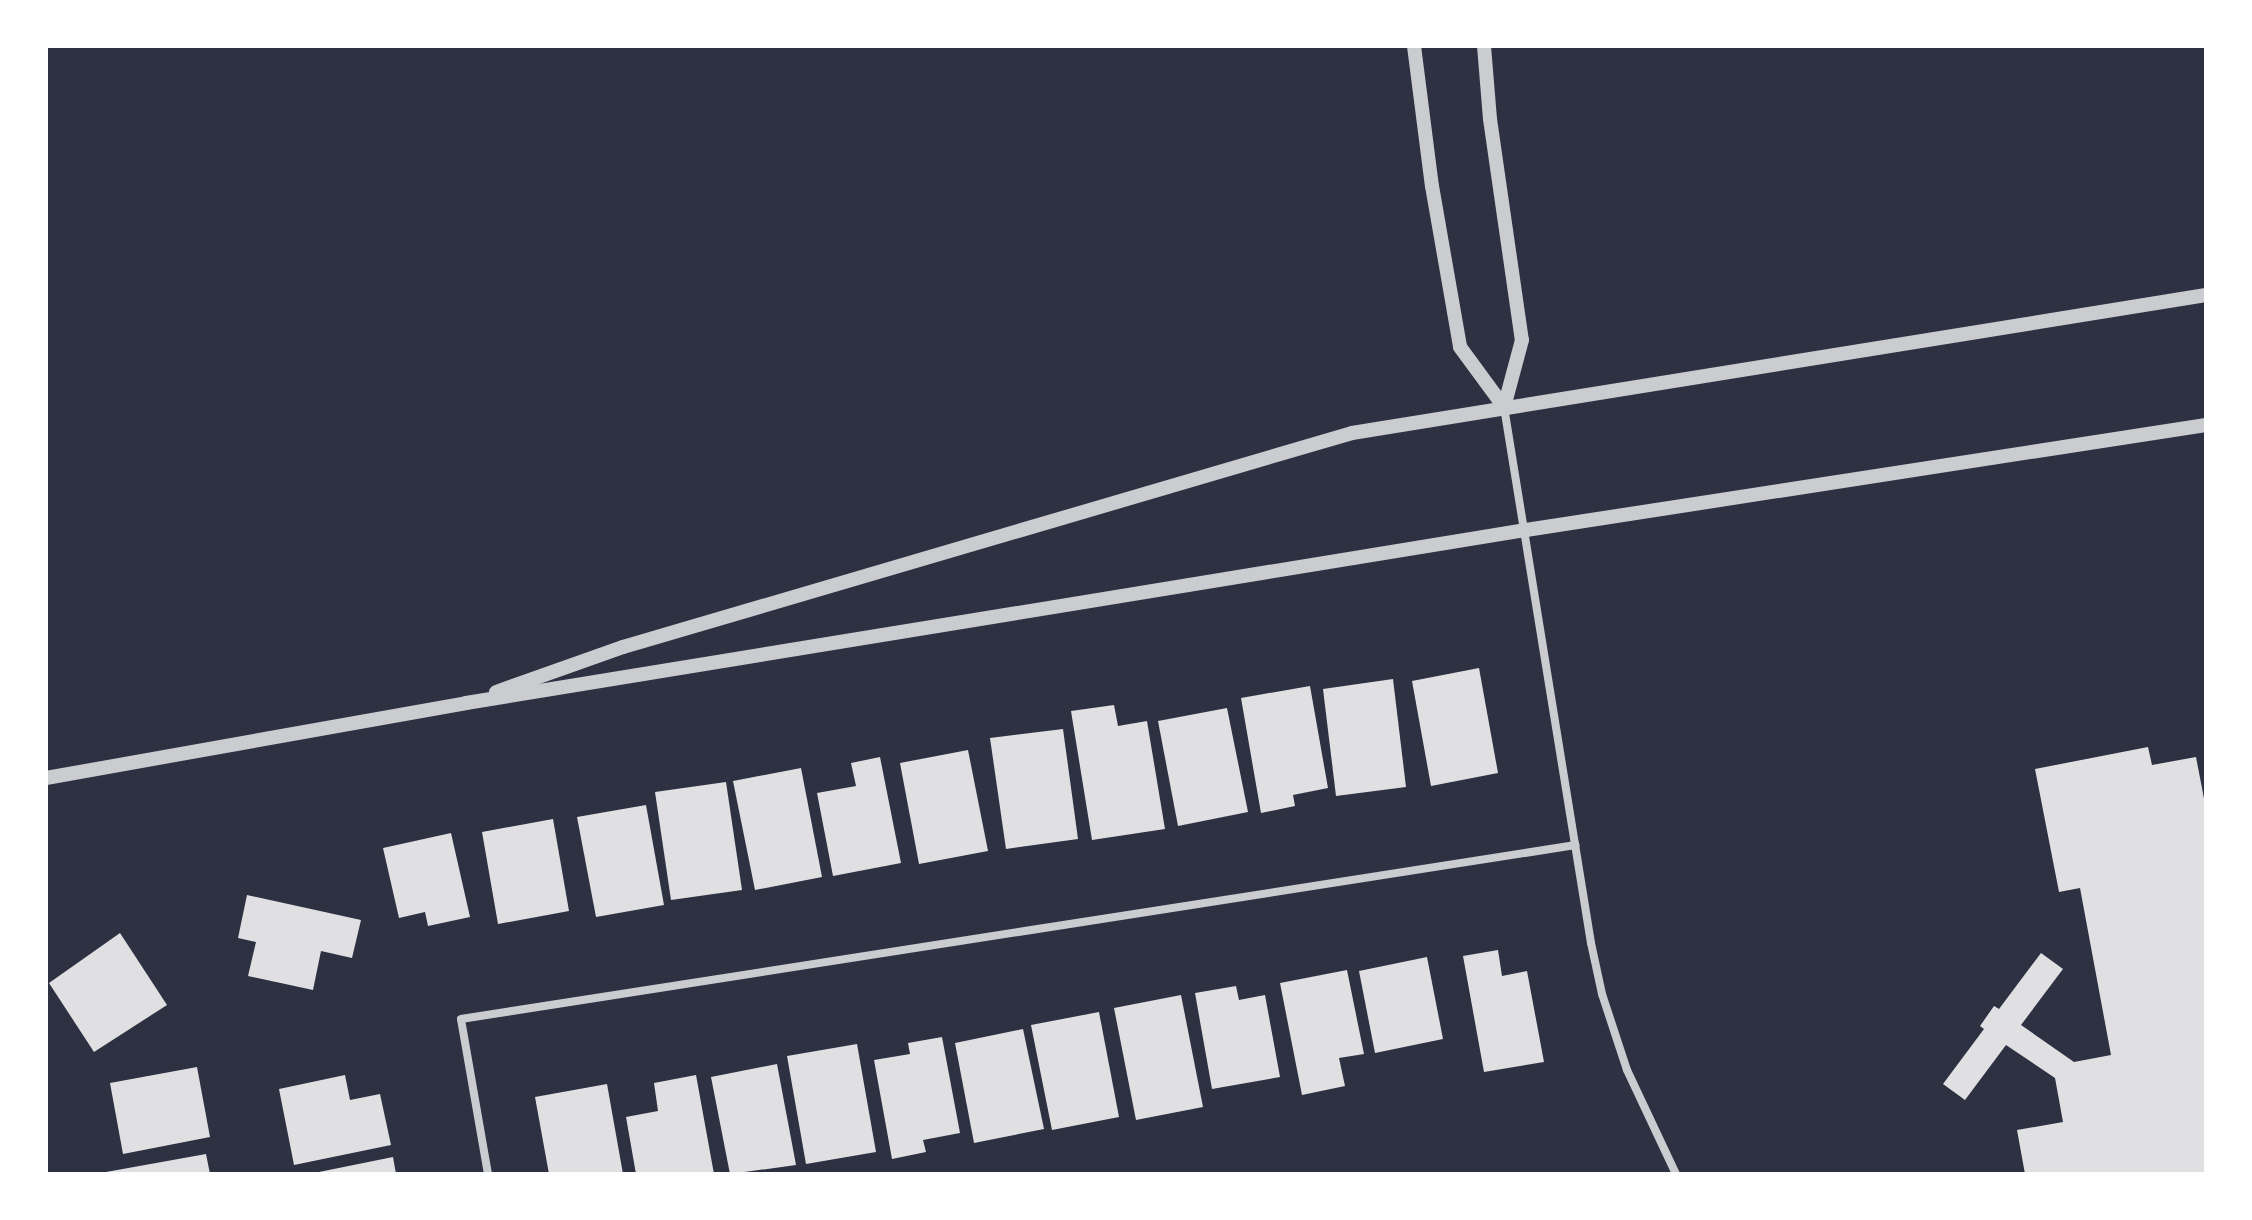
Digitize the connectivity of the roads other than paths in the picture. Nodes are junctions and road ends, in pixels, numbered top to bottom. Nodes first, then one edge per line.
1 (1414, 46) edge
2 (1484, 46) edge
3 (2206, 295) edge
4 (1504, 407) junction
5 (2206, 425) edge
6 (1526, 530) junction
7 (466, 703) junction
8 (46, 778) edge
9 (1576, 845) junction
10 (488, 1174) edge
11 (1676, 1174) edge

1 - 4 street
2 - 4 street
3 - 4 street
4 - 6 street
4 - 7 street
5 - 6 street
6 - 7 street
6 - 9 street
7 - 8 street
9 - 10 street
9 - 11 street

